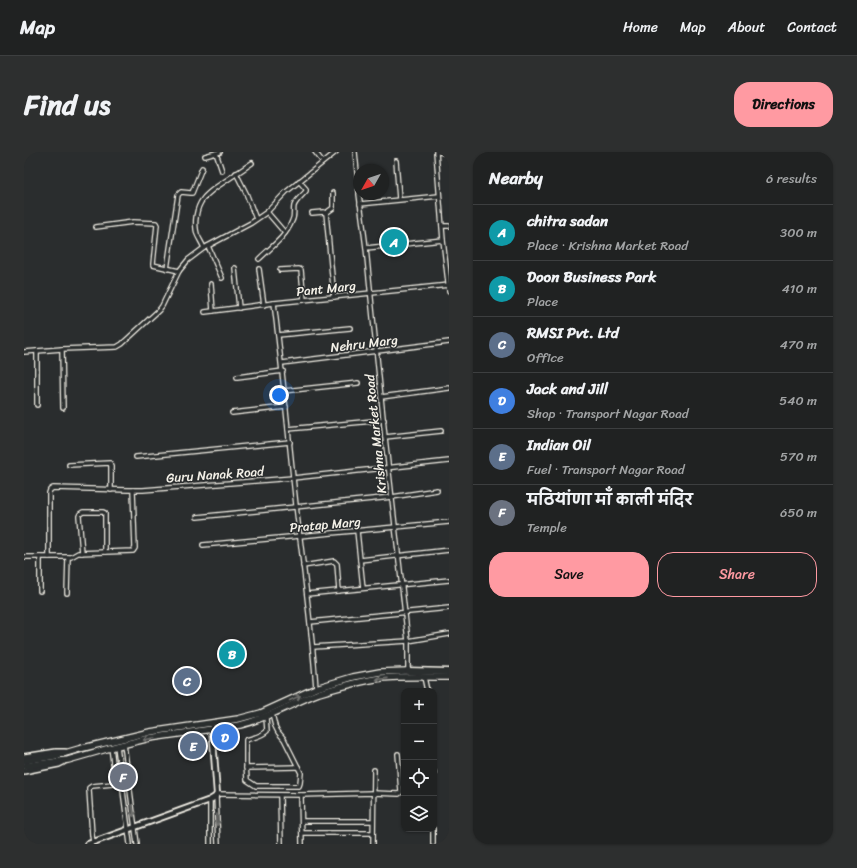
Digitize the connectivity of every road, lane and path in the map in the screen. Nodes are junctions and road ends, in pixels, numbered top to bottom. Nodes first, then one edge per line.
1 (315, 152) edge
2 (336, 152) edge
3 (355, 152) edge
4 (436, 152) edge
5 (218, 153) edge
6 (449, 153) edge
7 (205, 156) dead end
8 (396, 161) dead end
9 (323, 162) junction
10 (252, 163) dead end
11 (356, 164) edge
12 (202, 168) dead end
13 (222, 171) dead end
14 (236, 173) junction
15 (299, 181) junction
16 (333, 193) dead end
17 (439, 196) junction
18 (399, 199) junction
19 (360, 200) edge
20 (360, 204) junction
21 (267, 212) junction
22 (312, 213) dead end
23 (326, 213) junction
24 (256, 219) junction
25 (442, 226) junction
26 (449, 226) edge
27 (96, 227) dead end
28 (285, 233) junction
29 (443, 240) junction
30 (206, 247) junction
31 (366, 248) junction
32 (259, 259) dead end
33 (235, 268) dead end
34 (167, 269) junction
35 (258, 269) dead end
36 (280, 270) dead end
37 (179, 271) junction
38 (222, 278) dead end
39 (211, 284) dead end
40 (449, 285) edge
41 (449, 291) edge
42 (370, 294) junction
43 (334, 297) junction
44 (304, 300) junction
45 (274, 303) junction
46 (264, 305) junction
47 (239, 308) junction
48 (213, 311) junction
49 (205, 312) dead end
50 (350, 328) dead end
51 (278, 335) junction
52 (449, 342) edge
53 (62, 349) junction
54 (37, 351) junction
55 (376, 351) junction
56 (24, 352) edge
57 (282, 363) junction
58 (283, 371) junction
59 (237, 377) dead end
60 (358, 383) dead end
61 (449, 388) edge
62 (284, 391) junction
63 (381, 396) junction
64 (37, 405) dead end
65 (286, 407) junction
66 (63, 408) dead end
67 (232, 413) dead end
68 (384, 420) junction
69 (288, 430) junction
70 (441, 430) dead end
71 (385, 437) junction
72 (290, 442) junction
73 (136, 457) dead end
74 (449, 461) edge
75 (69, 465) dead end
76 (389, 468) junction
77 (293, 478) junction
78 (112, 490) junction
79 (133, 490) junction
80 (438, 490) dead end
81 (392, 497) junction
82 (296, 507) junction
83 (197, 517) dead end
84 (449, 522) edge
85 (395, 527) junction
86 (356, 531) junction
87 (300, 536) junction
88 (203, 545) dead end
89 (449, 550) edge
90 (105, 552) junction
91 (82, 553) junction
92 (398, 555) junction
93 (24, 557) edge
94 (40, 557) junction
95 (49, 557) junction
96 (68, 557) junction
97 (360, 560) junction
98 (303, 566) junction
99 (449, 580) edge
100 (401, 585) junction
101 (363, 588) junction
102 (40, 591) dead end
103 (339, 591) junction
104 (67, 593) dead end
105 (307, 594) junction
106 (449, 608) edge
107 (404, 612) junction
108 (310, 622) junction
109 (449, 634) edge
110 (408, 641) junction
111 (313, 647) junction
112 (408, 671) junction
113 (449, 672) edge
114 (424, 677) junction
115 (449, 677) edge
116 (316, 688) junction
117 (426, 688) edge
118 (272, 714) junction
119 (266, 717) junction
120 (212, 726) junction
121 (267, 731) junction
122 (278, 732) junction
123 (124, 744) junction
124 (114, 746) junction
125 (68, 752) junction
126 (398, 754) dead end
127 (24, 757) edge
128 (56, 758) junction
129 (68, 760) junction
130 (24, 761) edge
131 (24, 766) edge
132 (298, 767) junction
133 (246, 768) junction
134 (374, 770) dead end
135 (24, 771) edge
136 (115, 783) junction
137 (122, 783) junction
138 (373, 793) junction
139 (216, 795) junction
140 (280, 795) junction
141 (301, 795) junction
142 (210, 800) junction
143 (302, 821) junction
144 (373, 821) junction
145 (135, 827) junction
146 (128, 830) junction
147 (433, 832) edge
148 (302, 833) junction
149 (373, 834) junction
150 (94, 842) junction
151 (88, 844) edge
152 (130, 844) edge
153 (137, 844) edge
154 (210, 844) edge
155 (218, 844) edge
156 (281, 844) edge
157 (302, 844) edge
158 (373, 844) edge
159 (433, 844) edge

1 - 9 street
2 - 9 street
3 - 11 street, Krishna Market Road
4 - 6 street
4 - 17 street
5 - 7 street
5 - 13 street
8 - 18 street
9 - 15 street
10 - 14 street
12 - 34 street
14 - 24 street
14 - 30 street
15 - 21 street
15 - 28 street
16 - 23 street
17 - 18 street
17 - 25 street
18 - 20 street
19 - 20 street, Krishna Market Road
20 - 31 street, Krishna Market Road
21 - 24 street
21 - 28 street
22 - 23 street
23 - 43 street
24 - 30 street
25 - 26 street
25 - 29 street
27 - 34 street
28 - 32 street
29 - 31 street
29 - 40 street
30 - 37 street
30 - 38 street
31 - 42 street, Krishna Market Road
33 - 47 street
34 - 37 street
35 - 46 street
36 - 44 street
37 - 53 street
39 - 48 street
40 - 41 street
40 - 42 street, Pant Marg
42 - 43 street, Pant Marg
42 - 55 street, Krishna Market Road
43 - 44 street, Pant Marg
44 - 45 street, Pant Marg
45 - 46 street, Pant Marg
45 - 51 street
46 - 47 street, Pant Marg
47 - 48 street, Pant Marg
48 - 49 street, Pant Marg
50 - 51 street
51 - 57 street
52 - 55 street, Nehru Marg
53 - 54 street
53 - 66 street
54 - 56 street
54 - 64 street
55 - 57 street, Nehru Marg
55 - 63 street, Krishna Market Road
57 - 58 street
58 - 59 street
58 - 62 street
60 - 62 street
61 - 63 street
62 - 65 street
63 - 68 street, Krishna Market Road
65 - 67 street
65 - 69 street
68 - 69 street
68 - 71 street, Krishna Market Road
69 - 72 street
70 - 71 street
71 - 76 street, Krishna Market Road
72 - 73 street
72 - 77 street
74 - 76 street, Guru Nanak Road
75 - 78 street
76 - 77 street, Guru Nanak Road
76 - 81 street, Krishna Market Road
77 - 79 street, Guru Nanak Road
77 - 82 street
78 - 79 street, Guru Nanak Road
78 - 95 street, Guru Nanak Road
79 - 90 street
80 - 81 street
81 - 82 street
81 - 85 street, Krishna Market Road
82 - 83 street
82 - 87 street
84 - 85 street, Pratap Marg
85 - 86 street, Pratap Marg
85 - 92 street, Krishna Market Road
86 - 87 street, Pratap Marg
86 - 97 street
87 - 88 street, Pratap Marg
87 - 98 street
89 - 92 street
90 - 91 street
90 - 91 street
91 - 96 street
92 - 97 street
92 - 100 street, Krishna Market Road
93 - 94 street
94 - 95 street
94 - 102 street
95 - 96 street
96 - 104 street
97 - 101 street
98 - 103 street
98 - 105 street
99 - 100 street
100 - 101 street
100 - 107 street, Krishna Market Road
101 - 103 street
103 - 105 street
105 - 108 street
106 - 107 street
107 - 108 street
107 - 110 street, Krishna Market Road
108 - 111 street
109 - 110 street
110 - 111 street
110 - 112 street, Krishna Market Road
111 - 116 street
112 - 113 highway
112 - 116 highway
114 - 115 highway
114 - 117 street
114 -> 118 highway
120 -> 116 highway
118 - 119 highway
118 - 122 street
119 - 120 highway
119 - 121 street
120 -> 123 highway
120 - 125 highway
120 - 139 street
121 - 122 street
121 - 133 street
122 - 132 street
123 - 124 highway
123 -> 145 street
124 - 129 highway
124 - 136 street
124 - 137 street
125 - 127 main road
125 - 128 highway
126 - 138 street
128 - 129 highway
128 - 130 highway
128 - 131 highway
129 - 135 main road
132 - 133 street
132 - 133 street
134 - 138 street
136 - 137 street
136 - 150 street
137 - 146 street
138 - 141 street
138 - 144 street
139 - 140 street
139 - 142 street
139 -> 155 street
140 - 141 street
140 - 156 street
141 - 143 street
142 - 145 street
142 - 154 street
143 - 144 street
143 - 148 street
144 - 149 street
145 - 146 street
145 - 153 street
146 - 150 street
146 - 152 street
147 - 159 street
148 - 149 street
148 - 157 street
149 - 158 street
150 - 151 street

